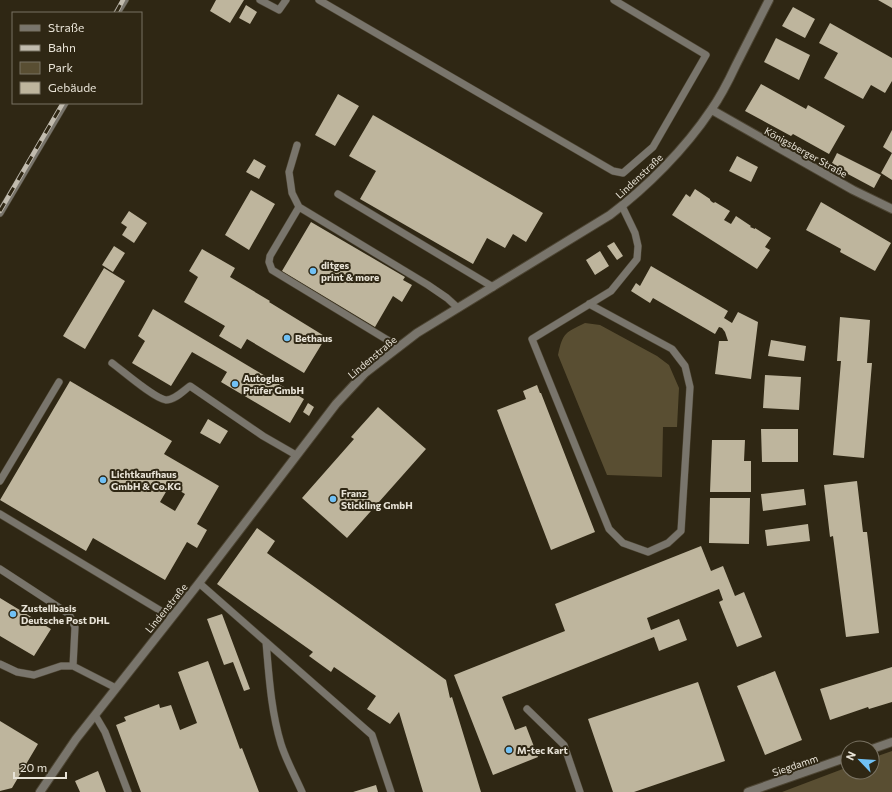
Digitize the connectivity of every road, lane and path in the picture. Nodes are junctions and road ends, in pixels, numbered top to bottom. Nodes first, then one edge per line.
1 (125, 0) edge
2 (260, 0) edge
3 (286, 0) edge
4 (319, 0) edge
5 (614, 0) edge
6 (770, 0) edge
7 (118, 12) edge
8 (63, 104) edge
9 (712, 110) junction
10 (297, 146) dead end
11 (338, 194) dead end
12 (622, 206) junction
13 (299, 207) junction
14 (892, 209) edge
15 (0, 213) edge
16 (493, 287) junction
17 (590, 304) junction
18 (458, 308) junction
19 (399, 347) junction
20 (112, 363) dead end
21 (59, 382) dead end
22 (296, 456) junction
23 (0, 481) edge
24 (0, 514) edge
25 (0, 569) edge
26 (199, 583) junction
27 (171, 618) junction
28 (266, 642) junction
29 (0, 664) edge
30 (73, 666) junction
31 (116, 688) junction
32 (527, 709) dead end
33 (95, 716) junction
34 (892, 742) edge
35 (880, 746) edge
36 (840, 760) edge
37 (40, 792) edge
38 (128, 792) edge
39 (302, 792) edge
40 (391, 792) edge
41 (580, 792) edge
42 (748, 792) edge

1 - 7 lane
2 - 3 lane
4 - 5 lane
6 - 9 street, Lindenstraße
8 - 15 lane
9 - 12 street, Lindenstraße
9 - 14 street, Königsberger Straße
10 - 13 lane
11 - 16 lane
12 - 16 street, Lindenstraße
12 - 17 lane
13 - 18 lane
13 - 19 lane
16 - 18 street, Lindenstraße
17 - 17 lane
18 - 19 street, Lindenstraße
19 - 22 street, Lindenstraße
20 - 22 lane
21 - 23 lane
22 - 26 street, Lindenstraße
24 - 27 lane
25 - 30 lane
26 - 27 street, Lindenstraße
26 - 28 lane
27 - 31 street, Lindenstraße
28 - 39 lane
28 - 40 lane
29 - 30 lane
30 - 31 lane
31 - 33 street, Lindenstraße
32 - 41 lane
33 - 37 street, Lindenstraße
33 - 38 lane
34 - 35 street
36 - 42 street, Siegdamm

